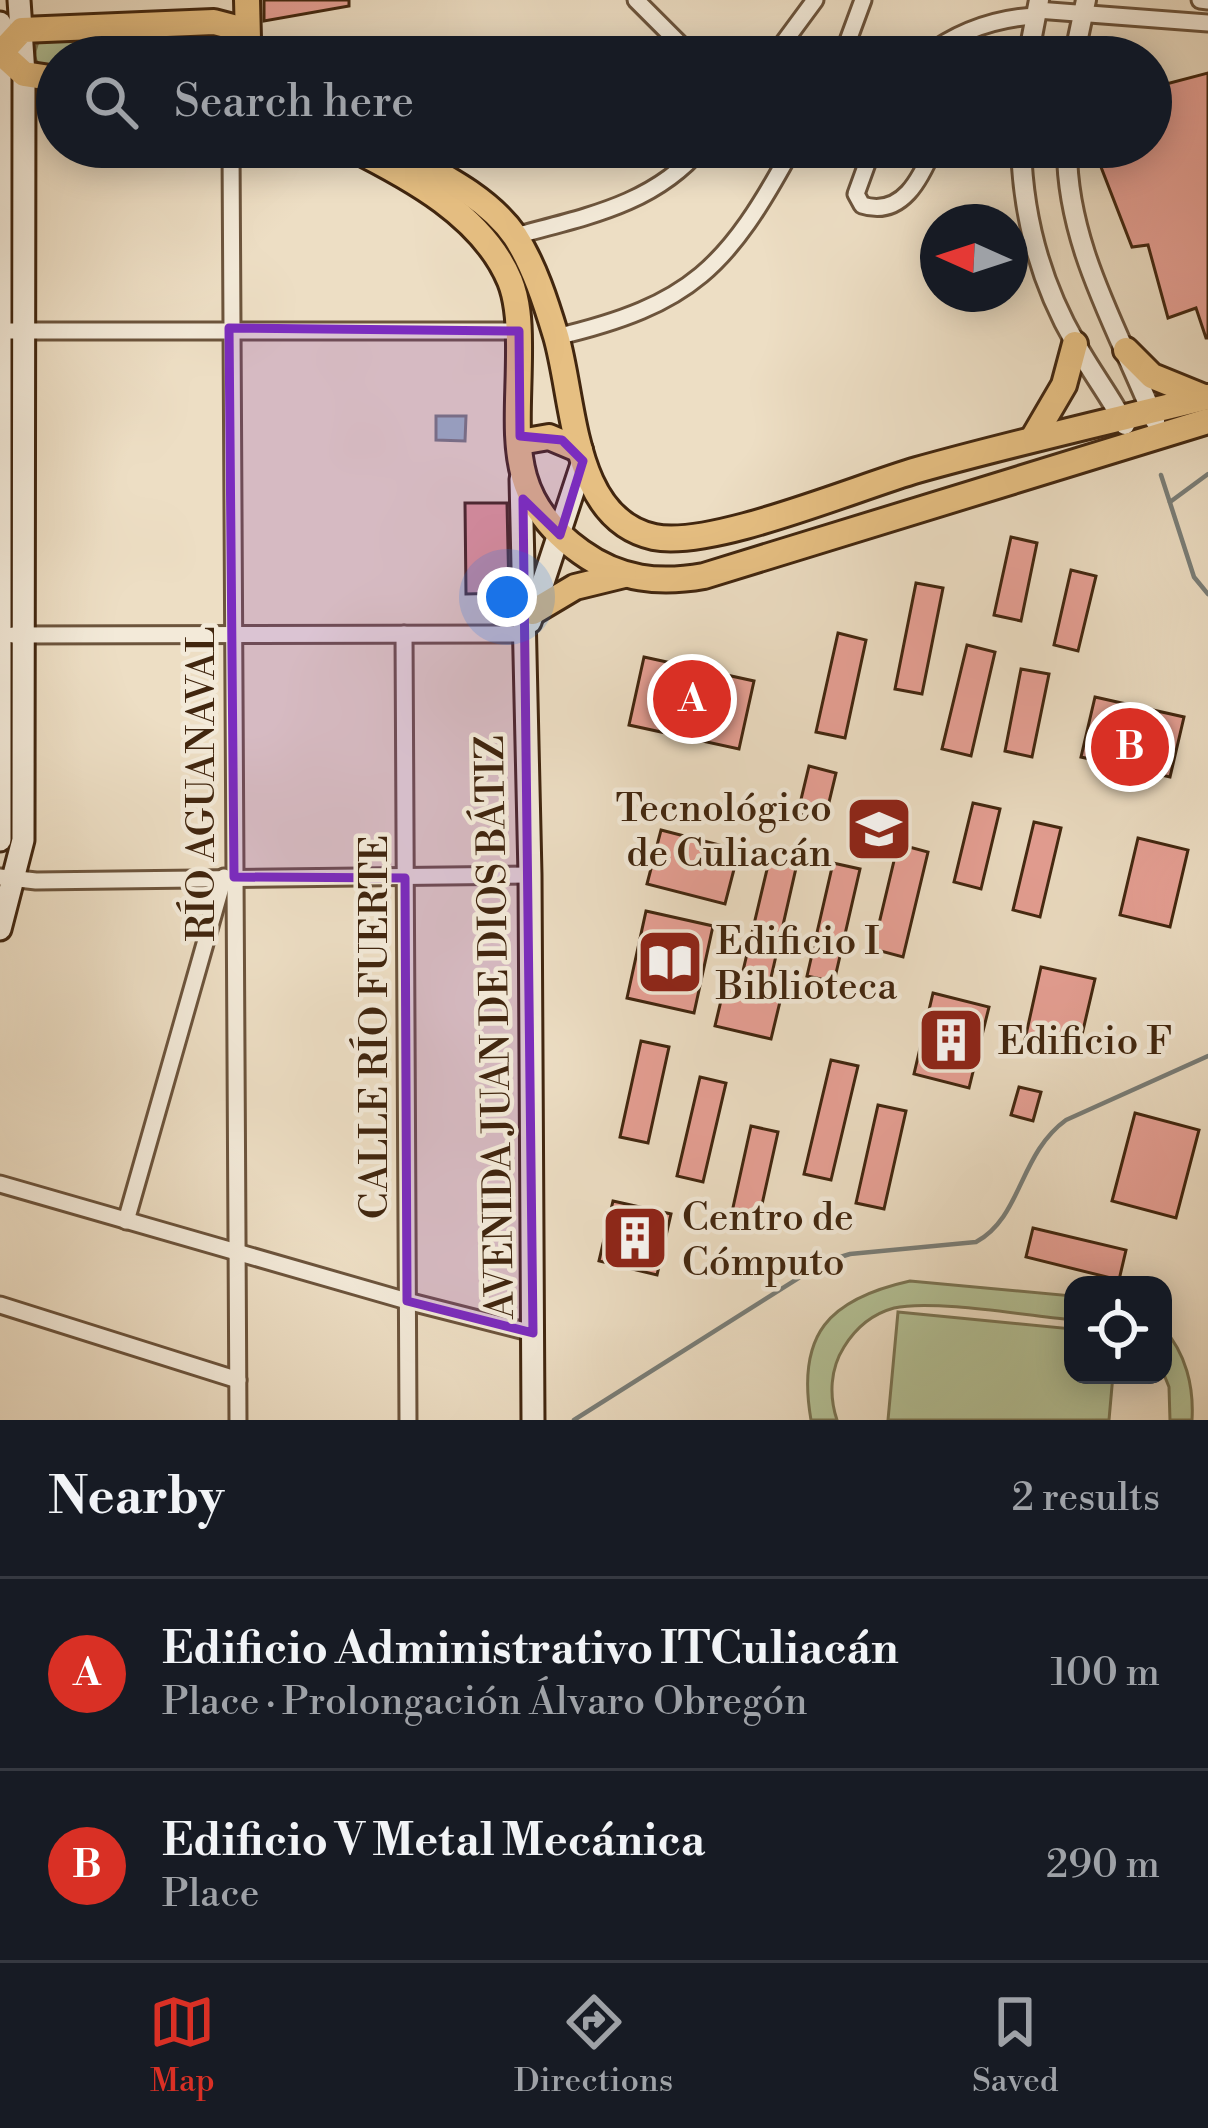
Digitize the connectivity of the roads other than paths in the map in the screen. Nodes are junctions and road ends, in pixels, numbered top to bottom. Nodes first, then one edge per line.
1 (19, 0) edge
2 (247, 0) edge
3 (636, 0) edge
4 (815, 0) edge
5 (863, 0) edge
6 (1084, 8) edge
7 (1037, 9) edge
8 (1208, 23) edge
9 (11, 27) edge
10 (959, 35) edge
11 (243, 36) edge
12 (250, 36) edge
13 (672, 36) edge
14 (788, 36) edge
15 (850, 36) edge
16 (1, 52) edge
17 (24, 74) junction
18 (36, 76) edge
19 (231, 168) edge
20 (387, 168) edge
21 (425, 168) edge
22 (680, 168) edge
23 (781, 168) edge
24 (865, 168) edge
25 (924, 168) edge
26 (1024, 168) edge
27 (1068, 168) edge
28 (515, 236) junction
29 (229, 328) junction
30 (8, 331) edge
31 (519, 331) junction
32 (556, 337) junction
33 (1076, 344) junction
34 (1126, 350) junction
35 (1207, 405) edge
36 (1151, 410) junction
37 (1121, 417) junction
38 (1161, 436) junction
39 (1033, 439) junction
40 (520, 442) junction
41 (1135, 445) junction
42 (582, 456) junction
43 (521, 479) junction
44 (560, 535) junction
45 (624, 575) junction
46 (530, 623) junction
47 (232, 634) junction
48 (404, 634) junction
49 (8, 635) edge
50 (0, 840) edge
51 (530, 875) junction
52 (229, 877) junction
53 (405, 878) junction
54 (7, 879) edge
55 (0, 929) edge
56 (0, 1184) edge
57 (126, 1221) junction
58 (236, 1250) junction
59 (407, 1300) junction
60 (0, 1305) edge
61 (533, 1333) junction
62 (238, 1380) junction
63 (238, 1420) edge
64 (408, 1420) edge
65 (533, 1420) edge

1 - 9 main road
2 - 12 main road
3 - 13 street
4 - 14 street
5 - 15 street
6 - 7 street
6 - 8 street
7 - 10 street
9 - 11 main road
9 - 16 main road
9 - 17 main road
16 - 17 main road
16 - 30 main road
17 - 18 main road
17 - 30 main road
19 - 29 street, RÍO AGUANAVAL
20 - 31 main road
21 - 28 main road
22 - 28 street
23 - 32 street
24 - 25 street
26 - 33 street
27 - 34 street
28 - 32 main road
29 - 30 street
29 - 31 street
29 - 47 street, RÍO AGUANAVAL
30 - 49 main road
31 - 40 main road
32 - 42 main road
33 - 37 street
33 - 39 main road
34 - 35 main road
34 - 36 street
35 - 36 main road
35 - 38 main road
36 - 37 main road
36 - 38 street
37 - 39 main road
37 - 41 street
38 - 41 main road
39 - 42 main road
40 - 42 main road
40 - 43 main road
41 - 45 main road
42 - 44 main road, AVENIDA JUAN DE DIOS BÁTIZ
43 - 44 main road
43 - 46 main road, AVENIDA JUAN DE DIOS BÁTIZ
44 - 45 main road
44 - 46 main road, AVENIDA JUAN DE DIOS BÁTIZ
45 - 46 main road
46 - 48 street
46 - 51 main road, AVENIDA JUAN DE DIOS BÁTIZ
47 - 48 street
47 - 49 street
47 - 52 street, RÍO AGUANAVAL
48 - 53 street, CALLE RÍO FUERTE
49 - 50 main road
49 - 54 main road
51 - 53 street
51 - 61 main road, AVENIDA JUAN DE DIOS BÁTIZ
52 - 53 street
52 - 54 street
52 - 57 street
52 - 58 street, RÍO AGUANAVAL
53 - 59 street, CALLE RÍO FUERTE
54 - 55 main road
56 - 57 street
57 - 58 street
58 - 59 street
58 - 62 street, RÍO AGUANAVAL
59 - 61 street
59 - 64 street, CALLE RÍO FUERTE
60 - 62 street
61 - 65 main road, AVENIDA JUAN DE DIOS BÁTIZ
62 - 63 street, RÍO AGUANAVAL

